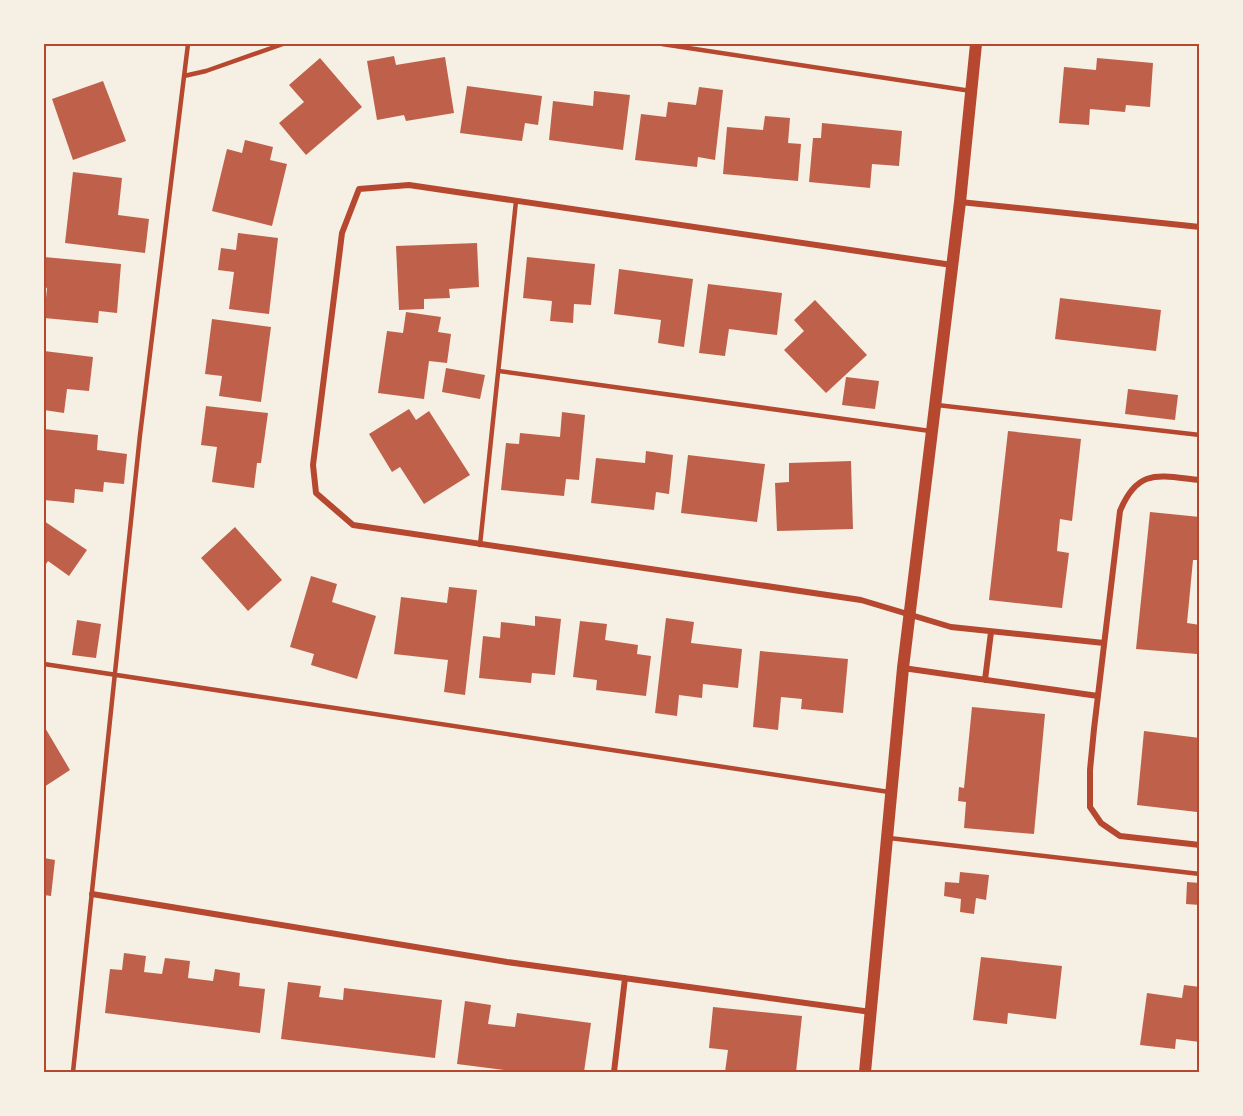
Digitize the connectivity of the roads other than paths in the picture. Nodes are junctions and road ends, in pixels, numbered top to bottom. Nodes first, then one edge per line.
1 (188, 44) edge
2 (282, 44) edge
3 (662, 44) edge
4 (976, 44) edge
5 (184, 76) junction
6 (971, 91) junction
7 (516, 201) junction
8 (960, 202) junction
9 (1200, 227) edge
10 (952, 265) junction
11 (499, 371) junction
12 (935, 404) junction
13 (932, 431) junction
14 (1200, 435) edge
15 (1200, 480) edge
16 (480, 545) junction
17 (909, 614) junction
18 (991, 632) junction
19 (1104, 643) junction
20 (44, 664) edge
21 (903, 668) junction
22 (116, 675) junction
23 (985, 680) junction
24 (1098, 696) junction
25 (891, 792) junction
26 (887, 838) junction
27 (1200, 845) edge
28 (1200, 874) edge
29 (92, 894) junction
30 (625, 978) junction
31 (871, 1012) junction
32 (73, 1072) edge
33 (614, 1072) edge
34 (865, 1072) edge

1 - 5 lane
2 - 5 lane
3 - 6 lane
4 - 6 main road
5 - 22 lane
6 - 8 main road
7 - 10 street
7 - 11 lane
7 - 16 street
8 - 9 street
8 - 10 main road
10 - 12 main road
11 - 13 lane
11 - 16 lane
12 - 13 main road
12 - 14 lane
13 - 17 main road
15 - 19 street
16 - 17 street
17 - 18 street
17 - 21 main road
18 - 19 street
18 - 23 street
19 - 24 street
20 - 22 lane
21 - 23 street
21 - 25 main road
22 - 25 lane
22 - 29 lane
23 - 24 street
24 - 27 street
25 - 26 main road
26 - 28 lane
26 - 31 main road
29 - 30 street
29 - 32 lane
30 - 31 street
30 - 33 street
31 - 34 main road

